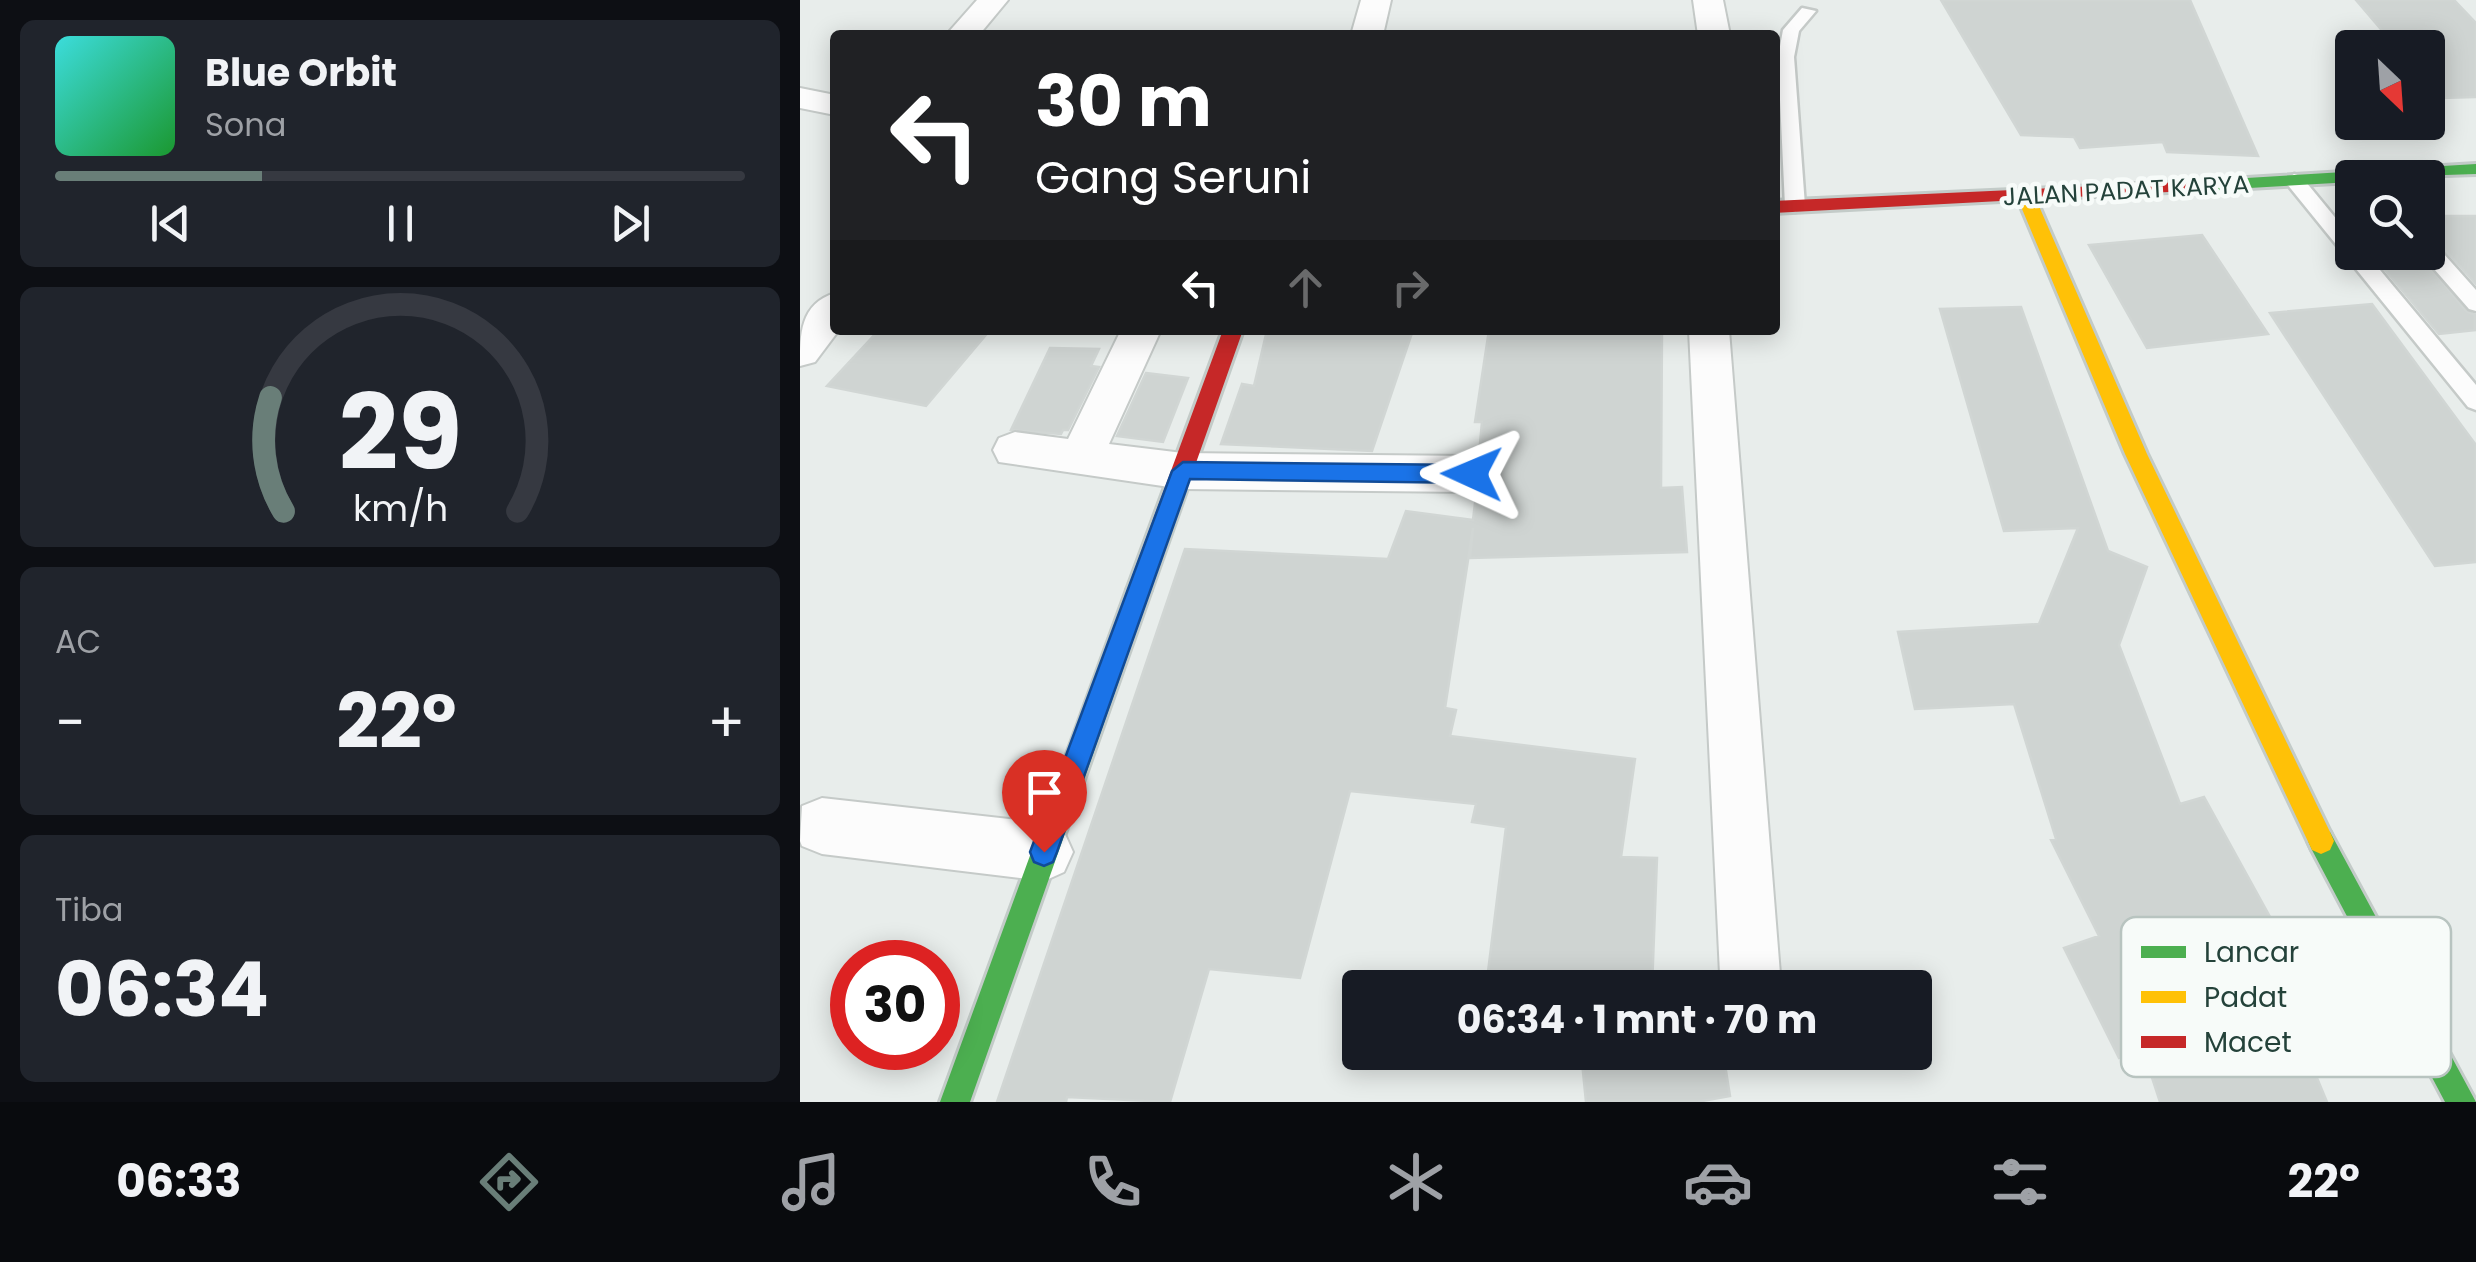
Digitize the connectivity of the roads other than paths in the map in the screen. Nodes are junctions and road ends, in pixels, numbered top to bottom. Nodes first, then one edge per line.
1 (993, 0) edge
2 (1376, 0) edge
3 (1708, 0) edge
4 (1808, 11) dead end
5 (966, 30) edge
6 (1368, 30) edge
7 (1713, 30) edge
8 (800, 98) edge
9 (830, 103) edge
10 (2476, 169) edge
11 (2445, 171) edge
12 (2335, 178) edge
13 (2294, 180) junction
14 (2026, 197) junction
15 (1785, 207) edge
16 (2335, 230) edge
17 (2445, 268) edge
18 (2368, 270) edge
19 (2476, 304) edge
20 (830, 313) edge
21 (1139, 335) edge
22 (1231, 335) edge
23 (1709, 335) edge
24 (800, 350) edge
25 (2476, 401) edge
26 (1016, 450) dead end
27 (1081, 457) junction
28 (1183, 471) junction
29 (1472, 474) dead end
30 (822, 826) dead end
31 (1044, 852) junction
32 (2360, 917) edge
33 (1750, 970) edge
34 (2448, 1077) edge
35 (955, 1102) edge
36 (2462, 1102) edge

1 - 5 street
2 - 6 street
3 - 7 street
4 - 15 lane
8 - 9 street
10 - 11 street, JALAN PADAT KARYA
12 - 13 street, JALAN PADAT KARYA
13 - 14 street, JALAN PADAT KARYA
13 - 16 lane
14 - 15 street, JALAN PADAT KARYA
14 - 32 street
17 - 19 lane
18 - 25 lane
20 - 24 street
21 - 27 street
22 - 28 street
23 - 33 street
26 - 27 street
27 - 28 street
28 - 29 street
28 - 31 street
30 - 31 street
31 - 35 street
34 - 36 street

